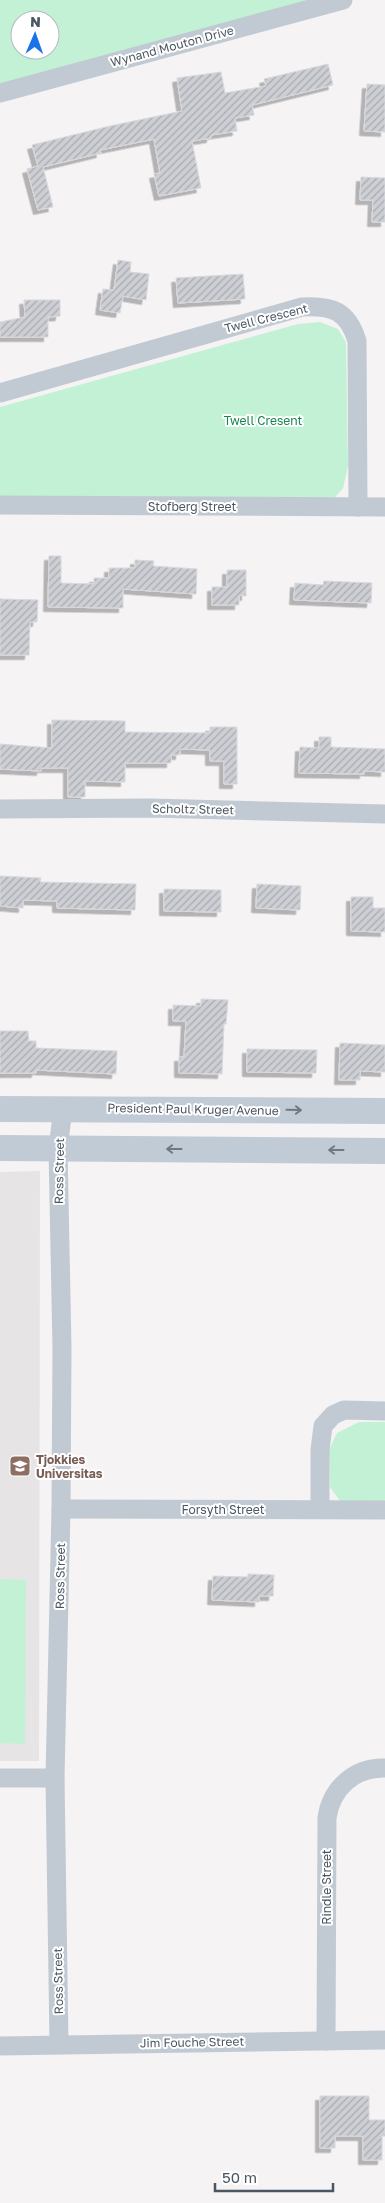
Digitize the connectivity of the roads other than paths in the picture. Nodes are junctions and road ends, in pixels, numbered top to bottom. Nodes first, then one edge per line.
1 (343, 0) edge
2 (0, 93) edge
3 (0, 393) edge
4 (0, 506) edge
5 (358, 507) junction
6 (385, 507) edge
7 (0, 809) edge
8 (385, 814) edge
9 (63, 1108) junction
10 (0, 1109) edge
11 (385, 1111) edge
12 (0, 1148) edge
13 (58, 1148) junction
14 (385, 1151) edge
15 (385, 1412) edge
16 (62, 1509) junction
17 (320, 1509) junction
18 (385, 1510) edge
19 (385, 1768) edge
20 (0, 1778) edge
21 (55, 1778) junction
22 (385, 2040) edge
23 (326, 2041) junction
24 (59, 2044) junction
25 (0, 2046) edge

1 - 2 street, Wynand Mouton Drive
3 - 5 street, Twell Crescent
4 - 5 street, Stofberg Street
5 - 6 street, Stofberg Street
7 - 8 street, Scholtz Street
9 - 10 street, President Paul Kruger Avenue
9 -> 11 street, President Paul Kruger Avenue
9 - 13 street, Ross Street
12 - 13 street
14 -> 13 street
13 - 16 street, Ross Street
15 - 17 street
16 - 17 street, Forsyth Street
16 - 21 street, Ross Street
17 - 18 street, Forsyth Street
19 - 23 street, Rindle Street
20 - 21 street
21 - 24 street, Ross Street
22 - 23 street, Jim Fouche Street
23 - 24 street, Jim Fouche Street
24 - 25 street, Jim Fouche Street

